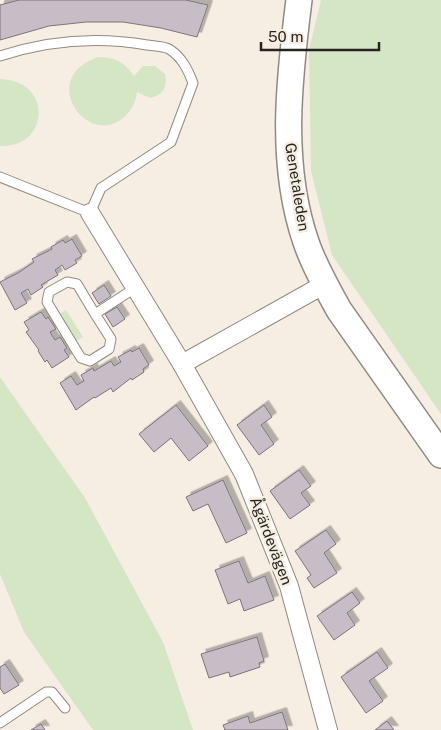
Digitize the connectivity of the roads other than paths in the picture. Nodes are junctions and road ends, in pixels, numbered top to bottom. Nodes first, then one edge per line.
1 (298, 0) edge
2 (0, 56) edge
3 (0, 177) edge
4 (90, 214) junction
5 (325, 284) junction
6 (135, 288) junction
7 (95, 314) junction
8 (182, 364) junction
9 (441, 455) edge
10 (65, 708) dead end
11 (0, 722) edge
12 (328, 730) edge

1 - 5 main road, Genetaleden
2 - 4 lane
3 - 4 lane
4 - 6 street, Ågärdevägen
5 - 8 street
5 - 9 main road, Genetaleden
6 - 7 lane
6 - 8 street, Ågärdevägen
7 - 7 lane
8 - 12 street, Ågärdevägen
10 - 11 lane

